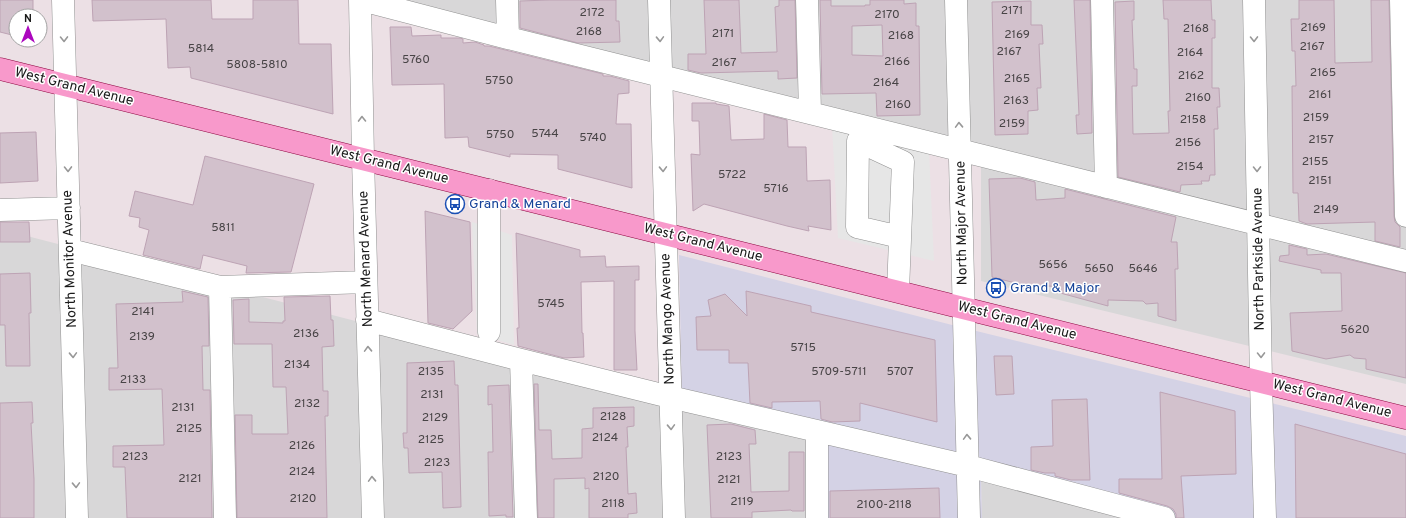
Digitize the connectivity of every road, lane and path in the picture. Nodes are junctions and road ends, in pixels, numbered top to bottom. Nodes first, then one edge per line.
1 (63, 0) edge
2 (361, 0) edge
3 (507, 0) edge
4 (659, 0) edge
5 (807, 0) edge
6 (956, 0) edge
7 (1102, 0) edge
8 (1254, 0) edge
9 (1401, 0) edge
10 (508, 38) junction
11 (0, 69) edge
12 (661, 75) junction
13 (65, 85) junction
14 (810, 112) junction
15 (960, 150) junction
16 (362, 158) junction
17 (1106, 186) junction
18 (489, 190) junction
19 (69, 208) junction
20 (0, 210) edge
21 (1406, 216) edge
22 (1258, 225) junction
23 (665, 234) junction
24 (900, 237) dead end
25 (70, 250) junction
26 (1406, 261) edge
27 (366, 282) junction
28 (220, 286) junction
29 (898, 291) junction
30 (964, 308) junction
31 (367, 320) junction
32 (490, 332) dead end
33 (520, 360) junction
34 (1261, 382) junction
35 (670, 397) junction
36 (1406, 418) edge
37 (817, 431) junction
38 (968, 466) junction
39 (1118, 512) edge
40 (77, 518) edge
41 (224, 518) edge
42 (373, 518) edge
43 (526, 518) edge
44 (674, 518) edge
45 (817, 518) edge
46 (969, 518) edge
47 (1164, 518) edge
48 (1265, 518) edge

1 -> 13 street, North Monitor Avenue
2 - 10 street
16 -> 2 street, North Menard Avenue
3 - 10 street
4 -> 12 street, North Mango Avenue
5 - 14 street
15 -> 6 street, North Major Avenue
7 - 17 street
8 -> 22 street, North Parkside Avenue
9 - 21 street
10 - 12 street
11 - 13 main road, West Grand Avenue
12 - 14 street
12 -> 23 street, North Mango Avenue
13 - 16 main road, West Grand Avenue
13 -> 19 street, North Monitor Avenue
14 - 15 street
15 - 17 street
15 - 30 street, North Major Avenue
16 - 18 main road, West Grand Avenue
16 - 27 street, North Menard Avenue
17 - 22 street
18 - 23 main road, West Grand Avenue
18 - 32 street
19 - 20 street
19 - 25 street, North Monitor Avenue
22 - 26 street
22 -> 34 street, North Parkside Avenue
23 - 29 main road, West Grand Avenue
23 - 35 street, North Mango Avenue
24 - 29 street
25 - 28 street
25 -> 40 street, North Monitor Avenue
27 - 28 street
27 - 31 street, North Menard Avenue
28 - 41 street
29 - 30 main road, West Grand Avenue
30 - 34 main road, West Grand Avenue
38 -> 30 street, North Major Avenue
31 - 33 street
42 -> 31 street, North Menard Avenue
33 - 35 street
33 - 43 street
34 - 36 main road, West Grand Avenue
34 - 48 street, North Parkside Avenue
35 - 37 street
35 -> 44 street, North Mango Avenue
37 - 38 street
37 - 45 street
38 - 39 street
38 - 46 street, North Major Avenue
39 - 47 street

